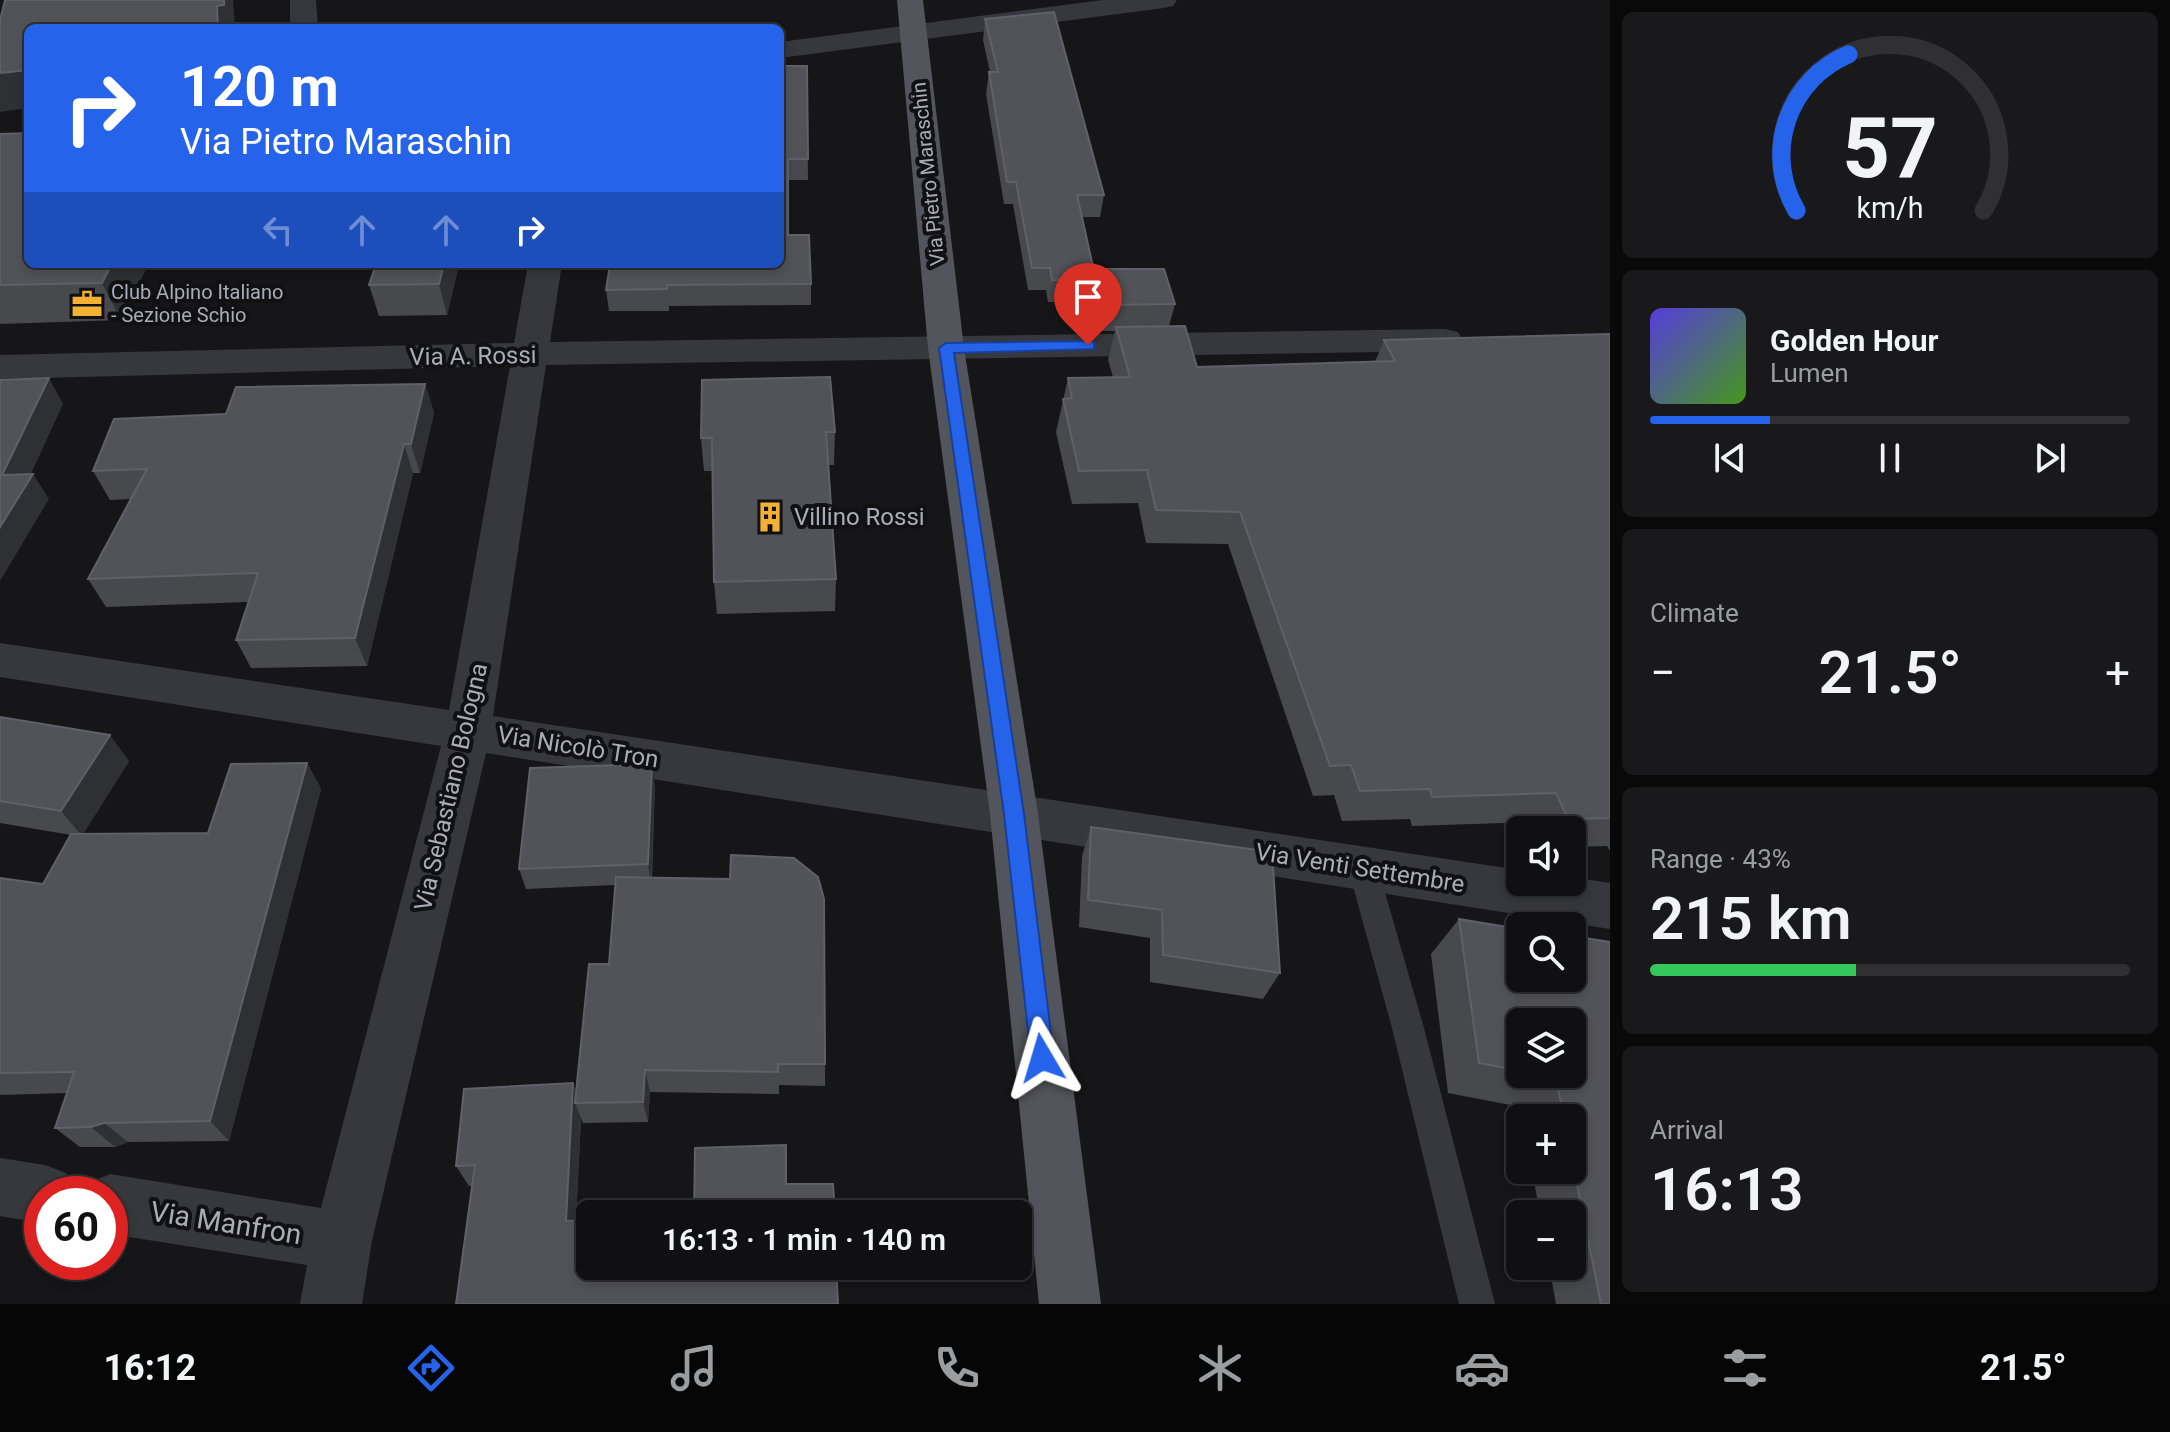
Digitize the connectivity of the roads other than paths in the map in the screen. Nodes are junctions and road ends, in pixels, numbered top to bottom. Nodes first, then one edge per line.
1 (303, 0) edge
2 (1164, 0) edge
3 (912, 16) edge
4 (304, 24) edge
5 (784, 49) edge
6 (544, 268) edge
7 (1471, 340) edge
8 (946, 348) junction
9 (531, 354) junction
10 (0, 367) edge
11 (0, 660) edge
12 (468, 730) junction
13 (1014, 814) junction
14 (1363, 868) junction
15 (1610, 906) edge
16 (0, 1187) edge
17 (24, 1191) edge
18 (128, 1207) edge
19 (342, 1241) junction
20 (331, 1304) edge
21 (1070, 1304) edge
22 (1477, 1304) edge

1 - 4 street
2 - 3 street
3 - 5 street
3 - 8 main road, Via Pietro Maraschin
6 - 9 street, Via Sebastiano Bologna
7 - 8 street
8 - 9 street, Via A. Rossi
8 - 13 main road, Via Pietro Maraschin
9 - 10 street, Via A. Rossi
9 - 12 street, Via Sebastiano Bologna
11 - 12 street, Via Nicolò Tron
12 - 13 street, Via Nicolò Tron
12 - 19 street, Via Sebastiano Bologna
13 - 14 street, Via Venti Settembre
13 - 21 main road, Via Pietro Maraschin
14 - 15 street, Via Venti Settembre
14 - 22 lane
16 - 17 street
18 - 19 street, Via Manfron
19 - 20 street, Via Sebastiano Bologna

